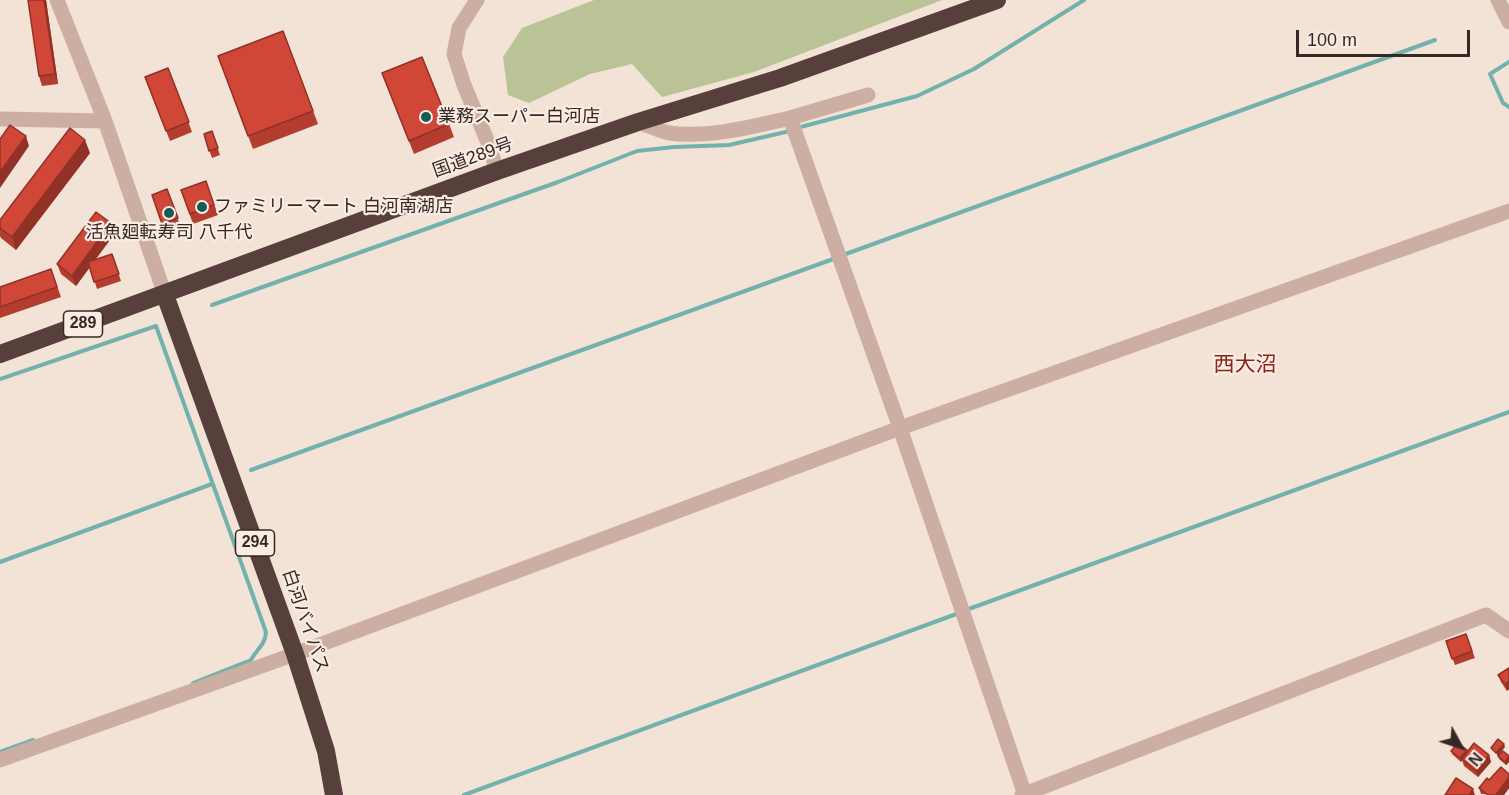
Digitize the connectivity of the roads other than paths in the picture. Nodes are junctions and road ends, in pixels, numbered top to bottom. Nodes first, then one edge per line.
1 (57, 0) edge
2 (477, 0) edge
3 (997, 0) edge
4 (1498, 0) edge
5 (1509, 22) edge
6 (868, 95) dead end
7 (790, 118) junction
8 (0, 119) edge
9 (105, 121) junction
10 (638, 122) junction
11 (497, 171) junction
12 (1509, 211) edge
13 (165, 295) junction
14 (0, 354) edge
15 (900, 428) junction
16 (1509, 631) edge
17 (295, 654) junction
18 (0, 760) edge
19 (334, 795) edge
20 (1024, 795) edge

1 - 9 street
2 - 11 street
3 - 10 highway, 国道289号 / 289
4 - 5 street
6 - 7 street
7 - 10 street
7 - 15 street
8 - 9 street
9 - 13 street
10 - 11 highway, 国道289号 / 289
11 - 13 highway, 国道289号 / 289
12 - 15 street
13 - 14 highway, 国道289号 / 289
13 - 17 highway, 白河バイパス / 294
15 - 17 street
15 - 20 street
16 - 20 street
17 - 18 street
17 - 19 highway, 白河バイパス / 294

